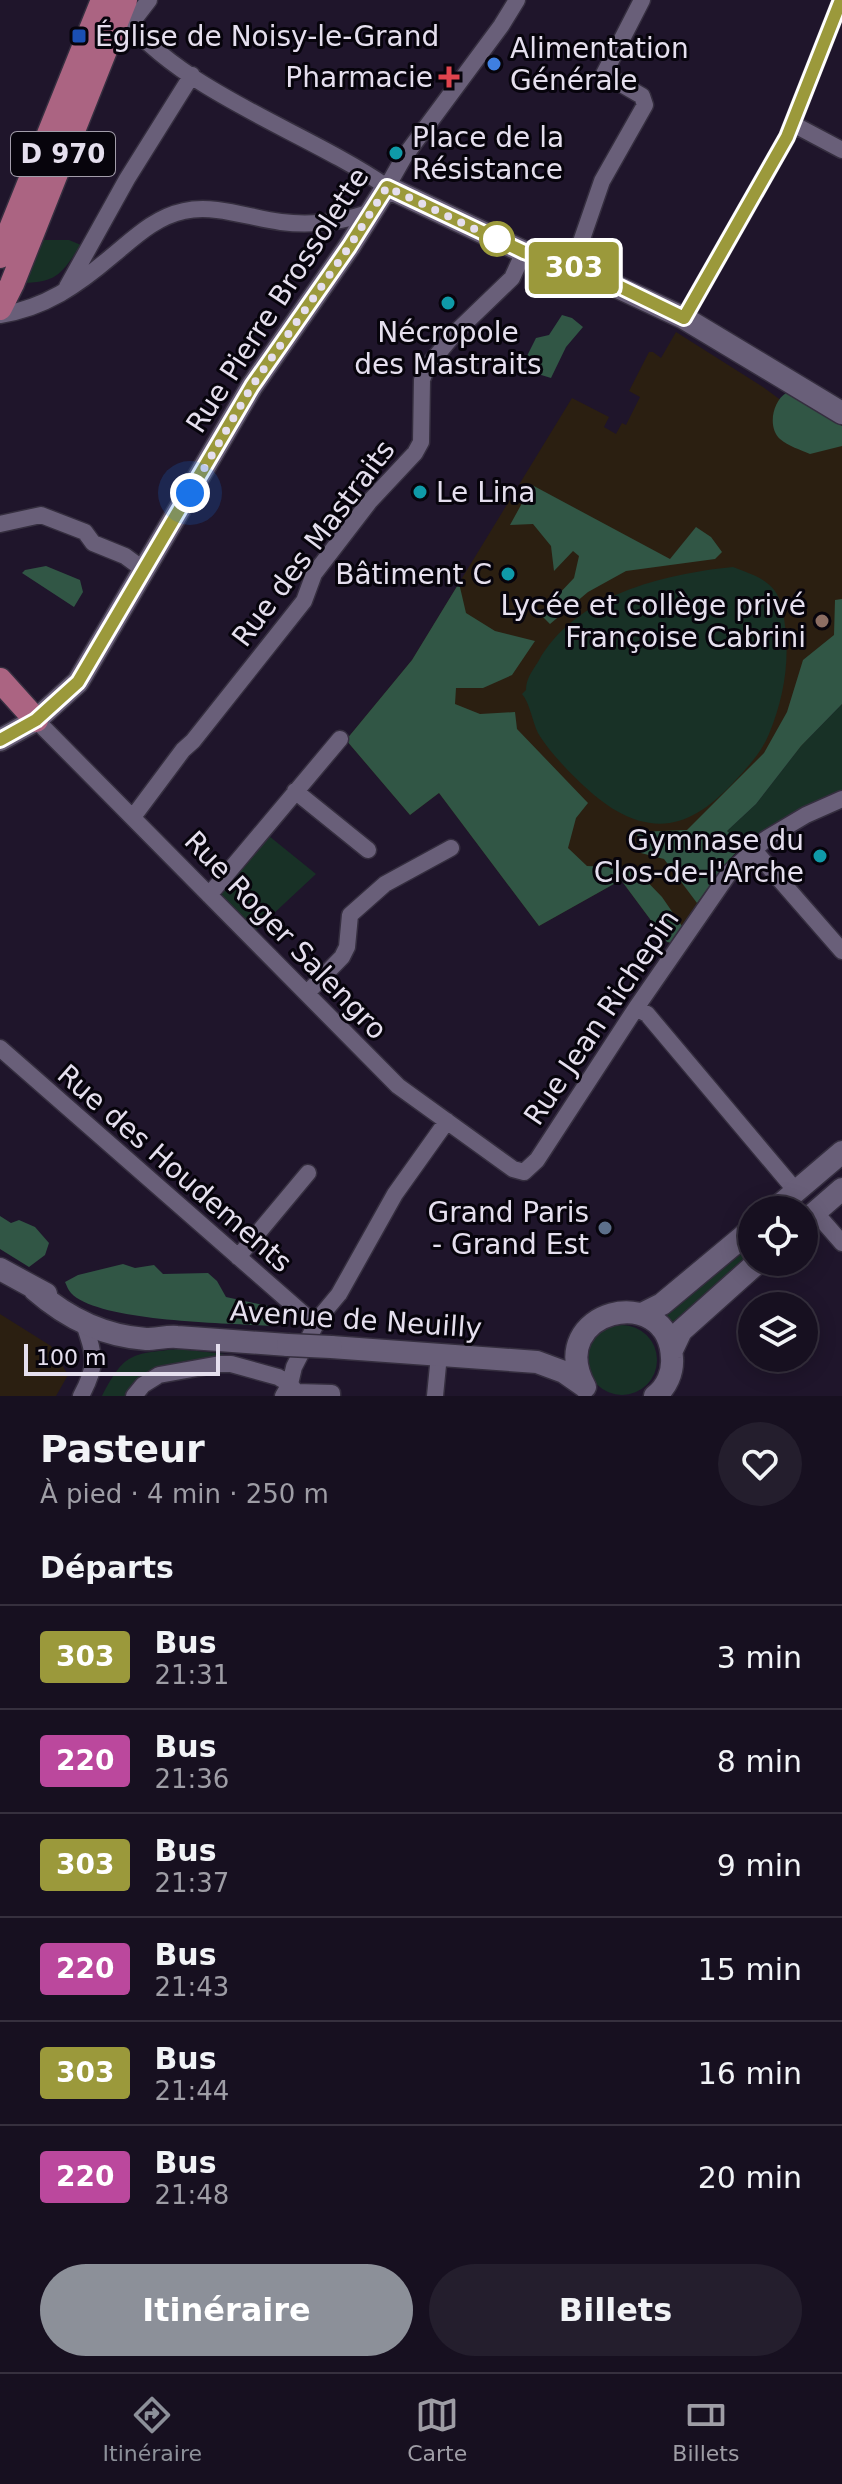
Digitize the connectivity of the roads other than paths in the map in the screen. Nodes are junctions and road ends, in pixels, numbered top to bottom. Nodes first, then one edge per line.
1 (149, 0) edge
2 (517, 0) edge
3 (642, 0) edge
4 (841, 0) edge
5 (118, 8) edge
6 (192, 75) junction
7 (793, 124) junction
8 (842, 150) edge
9 (387, 187) junction
10 (371, 212) junction
11 (524, 252) junction
12 (0, 256) edge
13 (572, 268) junction
14 (64, 293) junction
15 (0, 308) edge
16 (0, 315) edge
17 (684, 318) junction
18 (842, 413) edge
19 (0, 524) edge
20 (144, 570) junction
21 (0, 680) edge
22 (36, 720) junction
23 (340, 739) dead end
24 (0, 740) edge
25 (295, 791) junction
26 (842, 799) edge
27 (133, 817) junction
28 (451, 848) dead end
29 (753, 849) junction
30 (368, 850) dead end
31 (209, 895) junction
32 (842, 951) edge
33 (307, 993) junction
34 (636, 1008) junction
35 (0, 1048) edge
36 (447, 1121) junction
37 (842, 1152) edge
38 (513, 1169) joint
39 (308, 1173) dead end
40 (842, 1189) edge
41 (796, 1191) junction
42 (790, 1196) edge
43 (818, 1210) edge
44 (818, 1224) edge
45 (738, 1241) edge
46 (842, 1243) edge
47 (238, 1257) junction
48 (0, 1269) edge
49 (742, 1276) edge
50 (35, 1290) junction
51 (642, 1314) junction
52 (84, 1324) junction
53 (316, 1325) junction
54 (171, 1337) junction
55 (579, 1344) junction
56 (672, 1350) junction
57 (439, 1355) junction
58 (537, 1362) junction
59 (286, 1390) edge
60 (588, 1391) edge
61 (81, 1396) edge
62 (134, 1396) edge
63 (332, 1396) edge
64 (435, 1396) edge
65 (655, 1396) edge

1 - 5 street
2 - 9 street, Rue Pierre Brossolette
3 - 13 street
4 - 7 street
5 - 6 street
5 - 12 main road, D 970
5 - 15 main road, D 970
6 - 9 street
6 - 14 street
7 - 8 street
7 - 17 street
9 - 10 main road, Rue Pierre Brossolette
9 - 11 main road
10 - 14 street
10 - 20 main road, Rue Pierre Brossolette
11 - 13 main road
11 - 27 street, Rue des Mastraits
13 - 17 main road
14 - 16 street
17 - 18 main road
19 - 20 street
20 - 22 main road, Rue Pierre Brossolette
21 - 22 main road
22 - 24 main road, Rue Pierre Brossolette
22 - 27 street, Rue Roger Salengro
23 - 25 street
25 - 30 street
25 - 31 street
26 - 29 street, Rue Jean Richepin
27 - 31 street, Rue Roger Salengro
28 - 33 street
29 - 32 street
29 - 34 street, Rue Jean Richepin
31 - 33 street, Rue Roger Salengro
33 - 36 street, Rue Roger Salengro
34 - 38 street, Rue Jean Richepin
34 - 41 street
35 - 47 street, Rue des Houdements
36 - 38 street, Rue Roger Salengro
36 - 53 street
37 - 41 main road
39 - 47 street
40 - 43 main road
41 - 42 main road
44 - 46 street
45 - 51 main road
47 - 53 street, Rue des Houdements
48 - 50 main road, Avenue de Neuilly
49 - 56 main road
50 - 52 main road, Avenue de Neuilly
50 - 54 main road, Avenue de Neuilly
51 - 55 main road
51 - 56 main road
52 - 54 main road, Avenue de Neuilly
52 - 61 street
53 - 59 street
54 - 57 main road, Avenue de Neuilly, bridge
55 - 58 main road, Avenue de Neuilly
55 - 60 main road
56 - 65 main road
57 - 58 main road, Avenue de Neuilly
57 - 64 street
58 - 60 main road, Avenue de Neuilly
59 - 62 street
59 - 63 street

